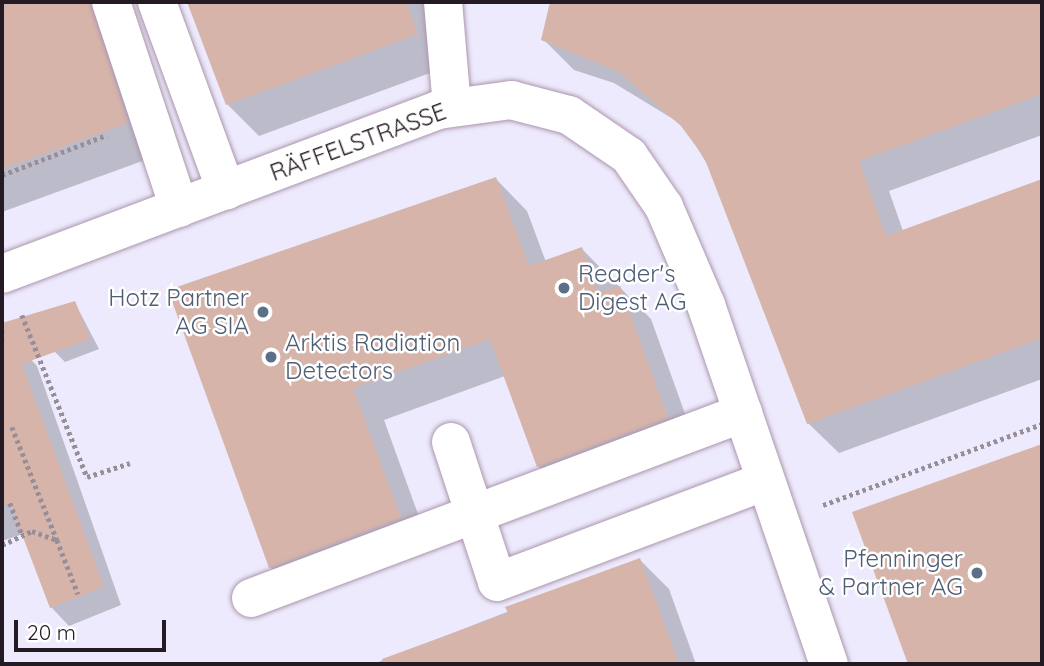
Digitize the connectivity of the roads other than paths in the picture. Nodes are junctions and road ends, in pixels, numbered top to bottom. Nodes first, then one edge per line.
1 (111, 2) edge
2 (157, 2) edge
3 (443, 2) edge
4 (469, 104) junction
5 (226, 191) junction
6 (179, 208) junction
7 (2, 274) edge
8 (743, 413) junction
9 (451, 442) dead end
10 (766, 481) junction
11 (476, 513) junction
12 (251, 598) dead end
13 (829, 664) edge

1 - 6 street
2 - 5 street
3 - 4 street
4 - 5 street, RÄFFELSTRASSE
4 - 8 street
5 - 6 street, RÄFFELSTRASSE
6 - 7 street, RÄFFELSTRASSE
8 - 10 street
8 - 11 street
9 - 11 street
10 - 11 street
10 - 13 street
11 - 12 street

